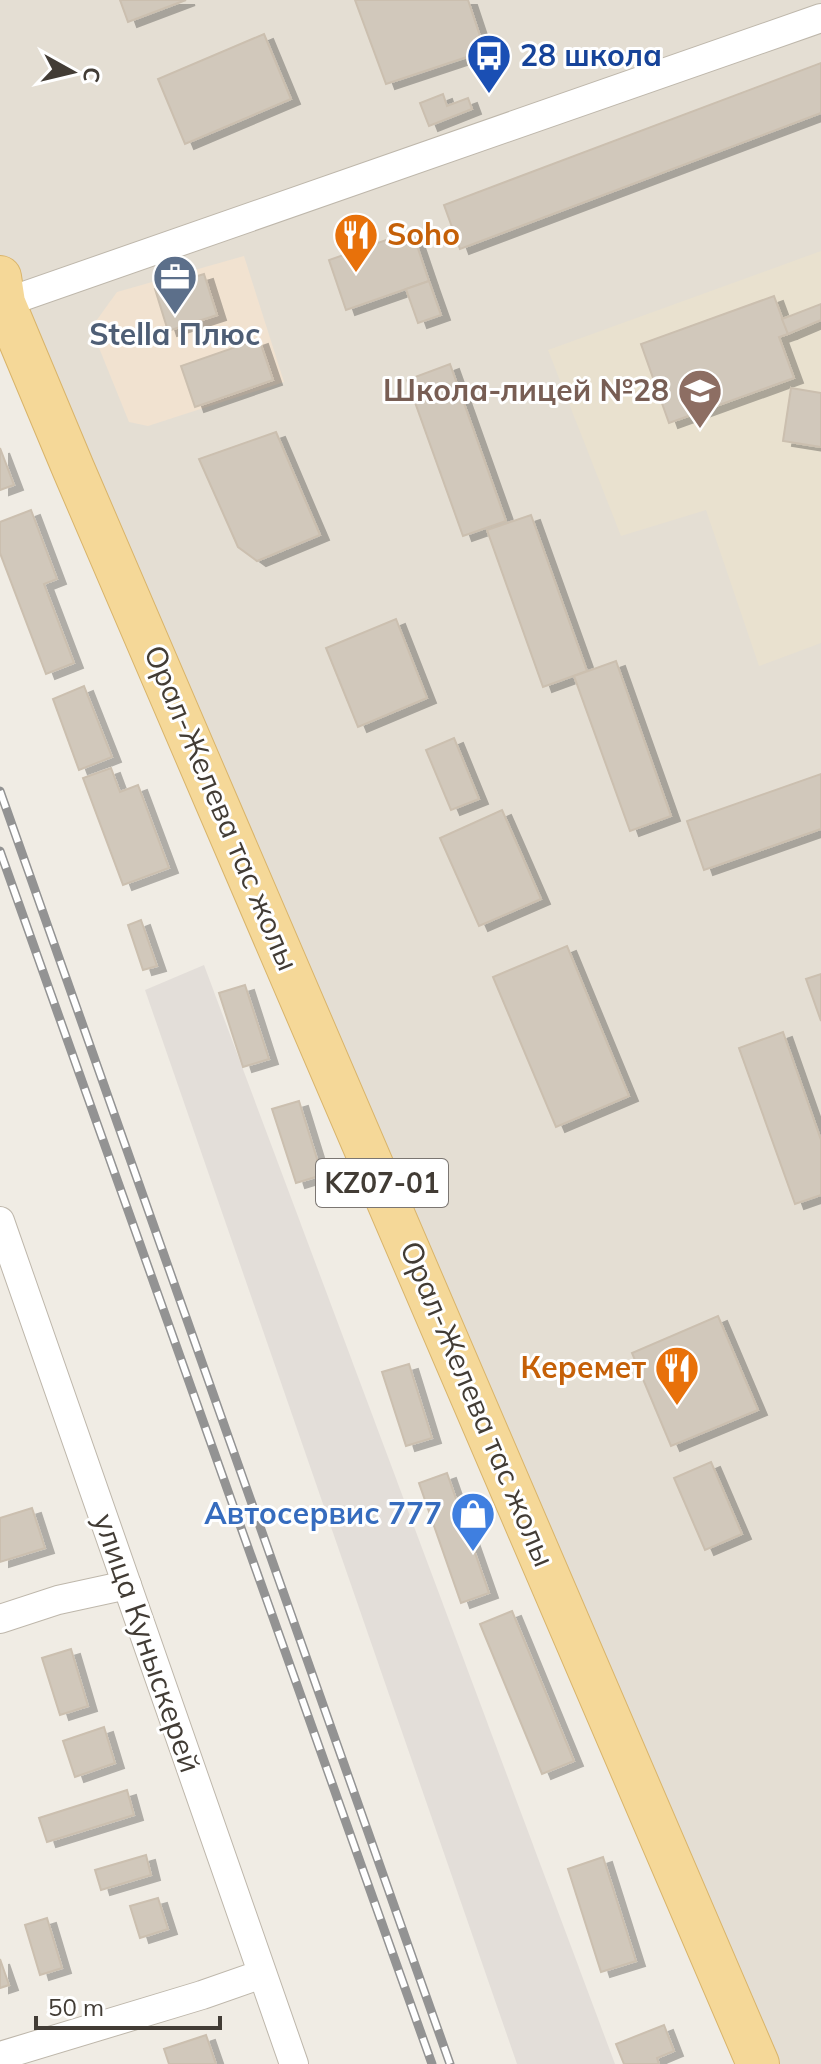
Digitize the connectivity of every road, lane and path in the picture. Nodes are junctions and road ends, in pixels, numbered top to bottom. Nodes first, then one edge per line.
1 (821, 18) edge
2 (2, 290) edge
3 (0, 1221) edge
4 (127, 1585) junction
5 (0, 1619) edge
6 (262, 1974) junction
7 (0, 2056) edge
8 (294, 2064) edge
9 (758, 2064) edge

1 - 2 street
2 - 9 main road, Орал-Желева тас жолы / KZ07-01
3 - 4 street, улица Куныскерей
4 - 5 street
4 - 6 street, улица Куныскерей
6 - 7 street
6 - 8 street, улица Куныскерей

